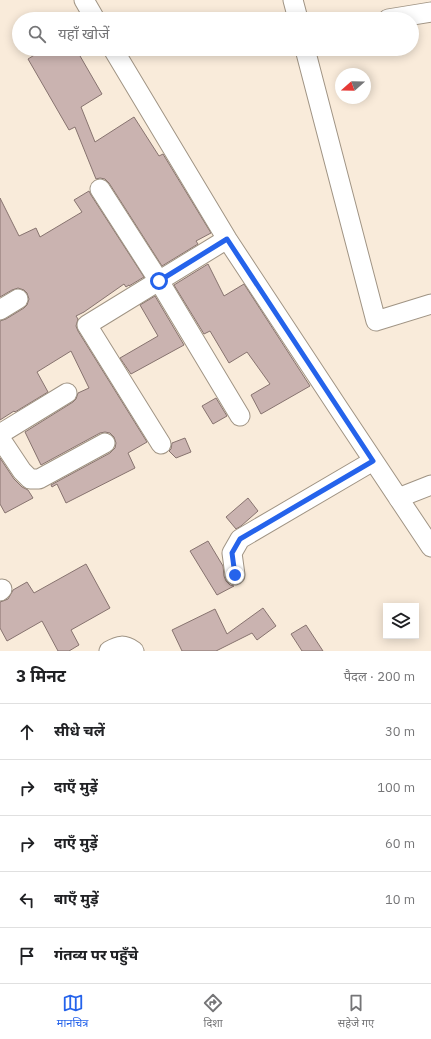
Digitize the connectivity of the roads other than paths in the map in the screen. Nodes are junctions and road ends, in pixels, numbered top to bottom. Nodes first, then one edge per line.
1 (84, 0) edge
2 (293, 0) edge
3 (91, 12) edge
4 (296, 12) edge
5 (431, 12) edge
6 (419, 14) edge
7 (117, 56) edge
8 (307, 56) edge
9 (100, 189) dead end
10 (227, 239) junction
11 (159, 281) junction
12 (18, 299) dead end
13 (431, 304) edge
14 (0, 310) edge
15 (67, 393) dead end
16 (240, 416) dead end
17 (0, 434) edge
18 (0, 438) edge
19 (105, 443) dead end
20 (161, 444) dead end
21 (373, 461) junction
22 (431, 485) edge
23 (398, 498) junction
24 (431, 547) edge
25 (235, 575) dead end
26 (109, 651) edge
27 (134, 651) edge

1 - 3 street
2 - 4 street
5 - 6 street
7 - 10 street
8 - 13 street
9 - 11 street
10 - 11 street
10 - 21 street
11 - 16 street
11 - 20 street
12 - 14 street
15 - 17 street
18 - 19 street
21 - 23 street
21 - 25 street
22 - 23 street
23 - 24 street
26 - 27 street

